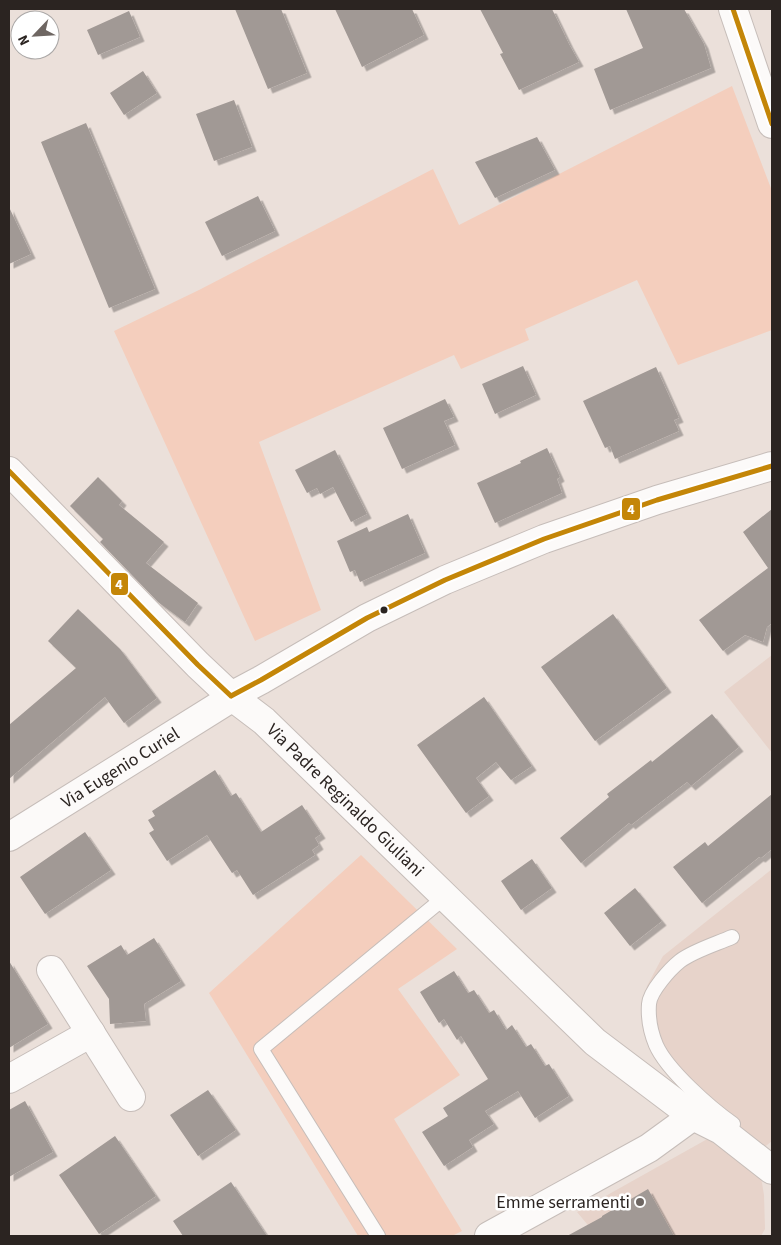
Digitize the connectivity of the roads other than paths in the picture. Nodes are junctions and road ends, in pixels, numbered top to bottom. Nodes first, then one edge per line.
1 (732, 9) edge
2 (772, 124) edge
3 (772, 466) edge
4 (9, 471) edge
5 (231, 696) junction
6 (9, 837) edge
7 (445, 897) junction
8 (732, 937) dead end
9 (51, 970) dead end
10 (91, 1032) junction
11 (9, 1080) edge
12 (131, 1097) dead end
13 (693, 1116) junction
14 (772, 1162) edge
15 (772, 1170) edge
16 (378, 1236) edge
17 (489, 1236) edge

1 - 2 street
3 - 5 street, Via Eugenio Curiel
4 - 5 street, Via Padre Reginaldo Giuliani
5 - 6 street, Via Eugenio Curiel
5 - 7 street, Via Padre Reginaldo Giuliani
7 - 13 street, Via Padre Reginaldo Giuliani
7 - 16 lane
8 - 14 lane
9 - 10 street
10 - 11 street
10 - 12 street
13 - 15 street, Via Padre Reginaldo Giuliani
13 - 17 street

